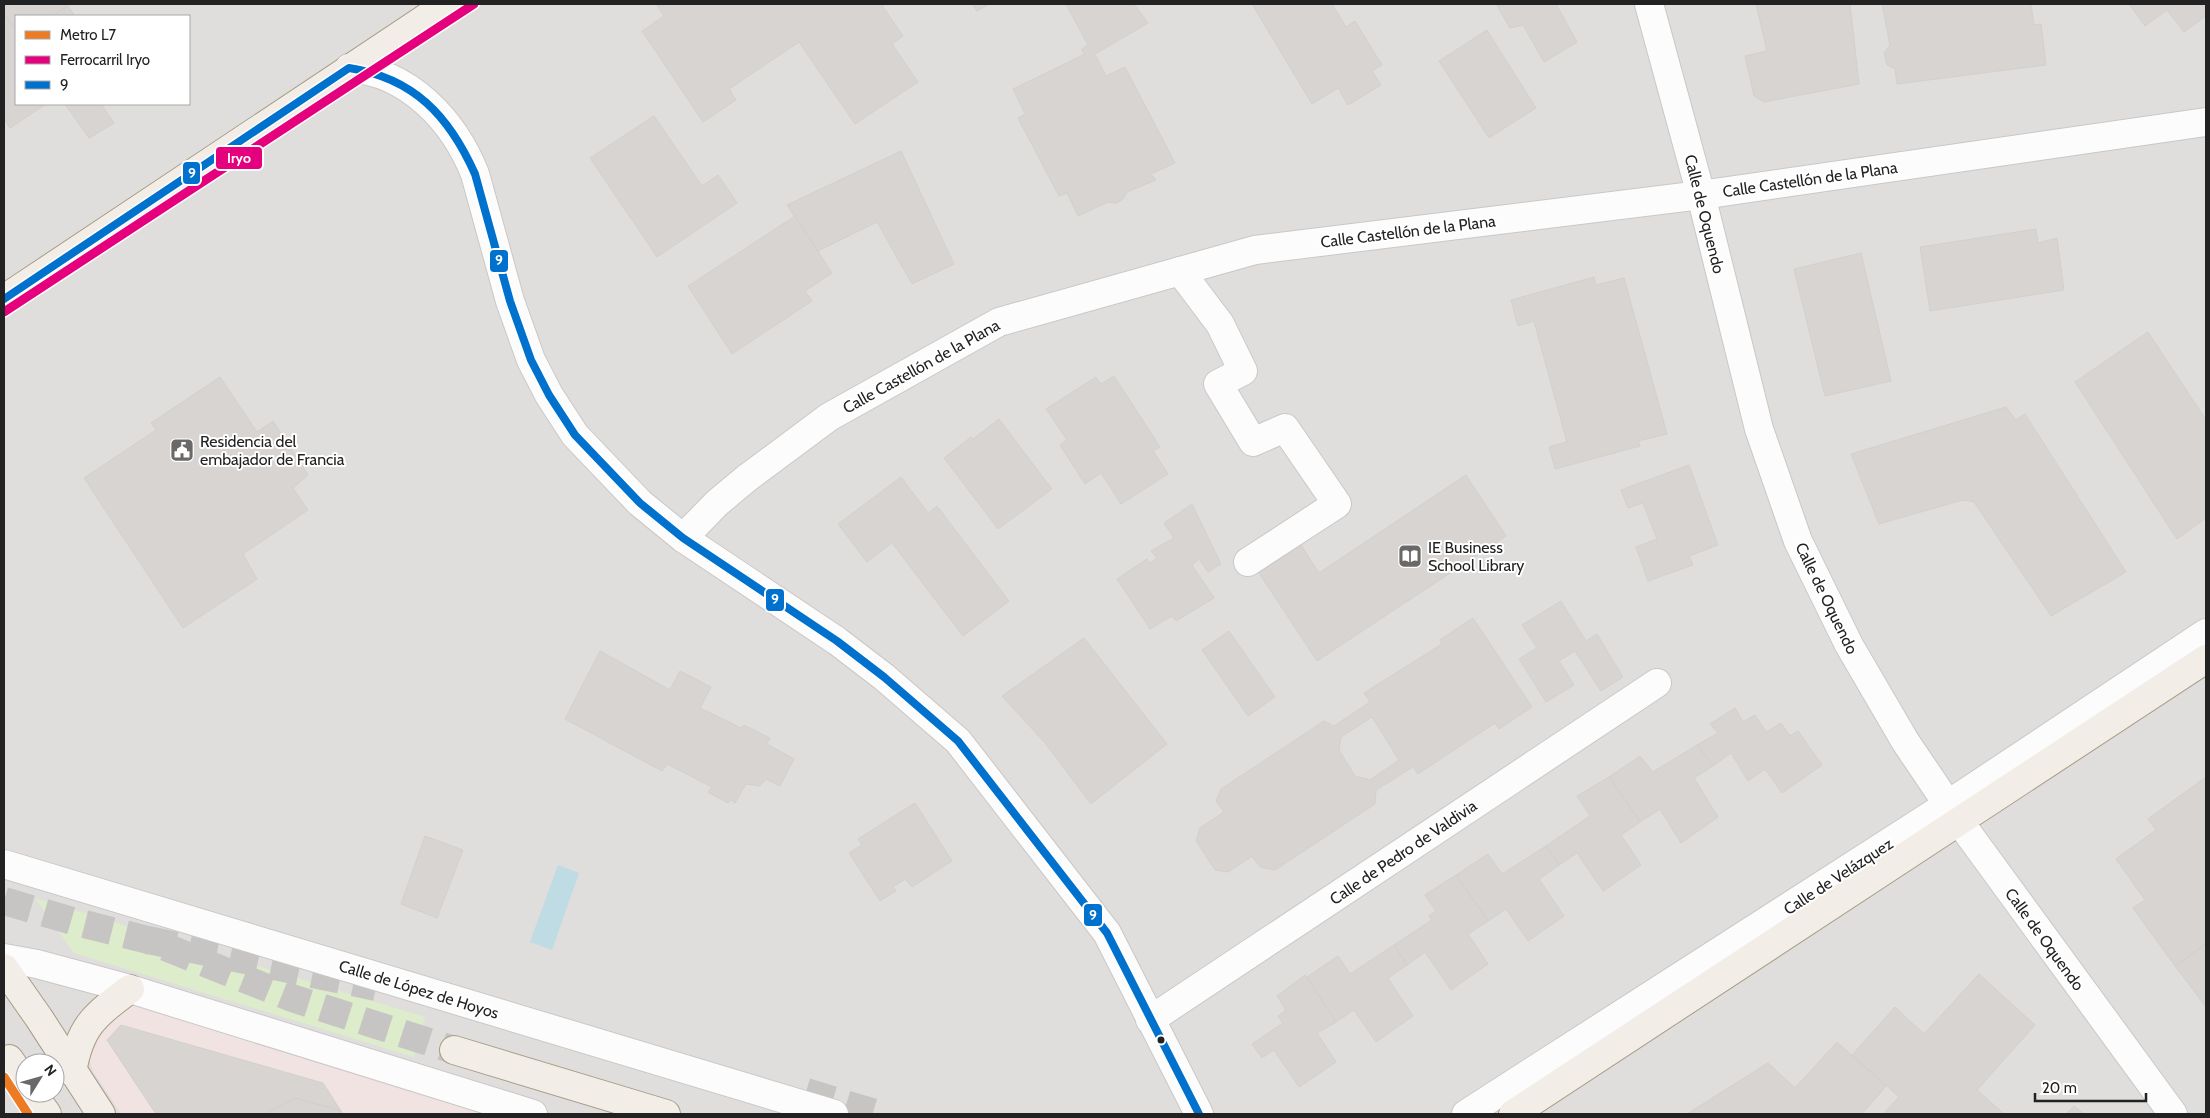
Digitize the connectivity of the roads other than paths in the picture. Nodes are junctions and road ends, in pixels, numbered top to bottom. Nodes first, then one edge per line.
1 (445, 4) edge
2 (1649, 4) edge
3 (349, 68) junction
4 (2206, 122) edge
5 (1701, 195) junction
6 (1180, 271) junction
7 (4, 299) edge
8 (683, 538) junction
9 (1248, 562) dead end
10 (2206, 633) edge
11 (2206, 658) edge
12 (1656, 683) dead end
13 (1953, 813) junction
14 (4, 864) edge
15 (4, 958) edge
16 (4, 968) edge
17 (130, 990) junction
18 (1150, 1020) junction
19 (454, 1050) tunnel mouth
20 (9, 1059) dead end
21 (15, 1068) edge
22 (72, 1072) junction
23 (39, 1103) edge
24 (524, 1113) edge
25 (47, 1114) edge
26 (101, 1114) edge
27 (666, 1114) edge
28 (834, 1114) edge
29 (1199, 1114) edge
30 (1466, 1114) edge
31 (1513, 1114) edge
32 (2173, 1114) edge

1 - 3 main road
2 - 5 street, Calle de Oquendo
3 - 7 main road
3 - 8 street
4 - 5 street, Calle Castellón de la Plana
5 - 6 street, Calle Castellón de la Plana
5 - 13 street, Calle de Oquendo
6 - 8 street, Calle Castellón de la Plana
6 - 9 street
8 - 18 street
10 - 13 street, Calle de Velázquez
11 - 13 main road, Calle de Velázquez
12 - 18 street, Calle de Pedro de Valdivia
13 - 30 street, Calle de Velázquez
13 - 31 main road, Calle de Velázquez
13 - 32 street, Calle de Oquendo
14 - 28 street, Calle de López de Hoyos
15 - 17 street
16 - 22 main road
17 - 22 main road
17 - 24 street
18 - 29 street
19 - 27 main road
20 - 21 main road
22 - 26 main road
23 - 25 main road

